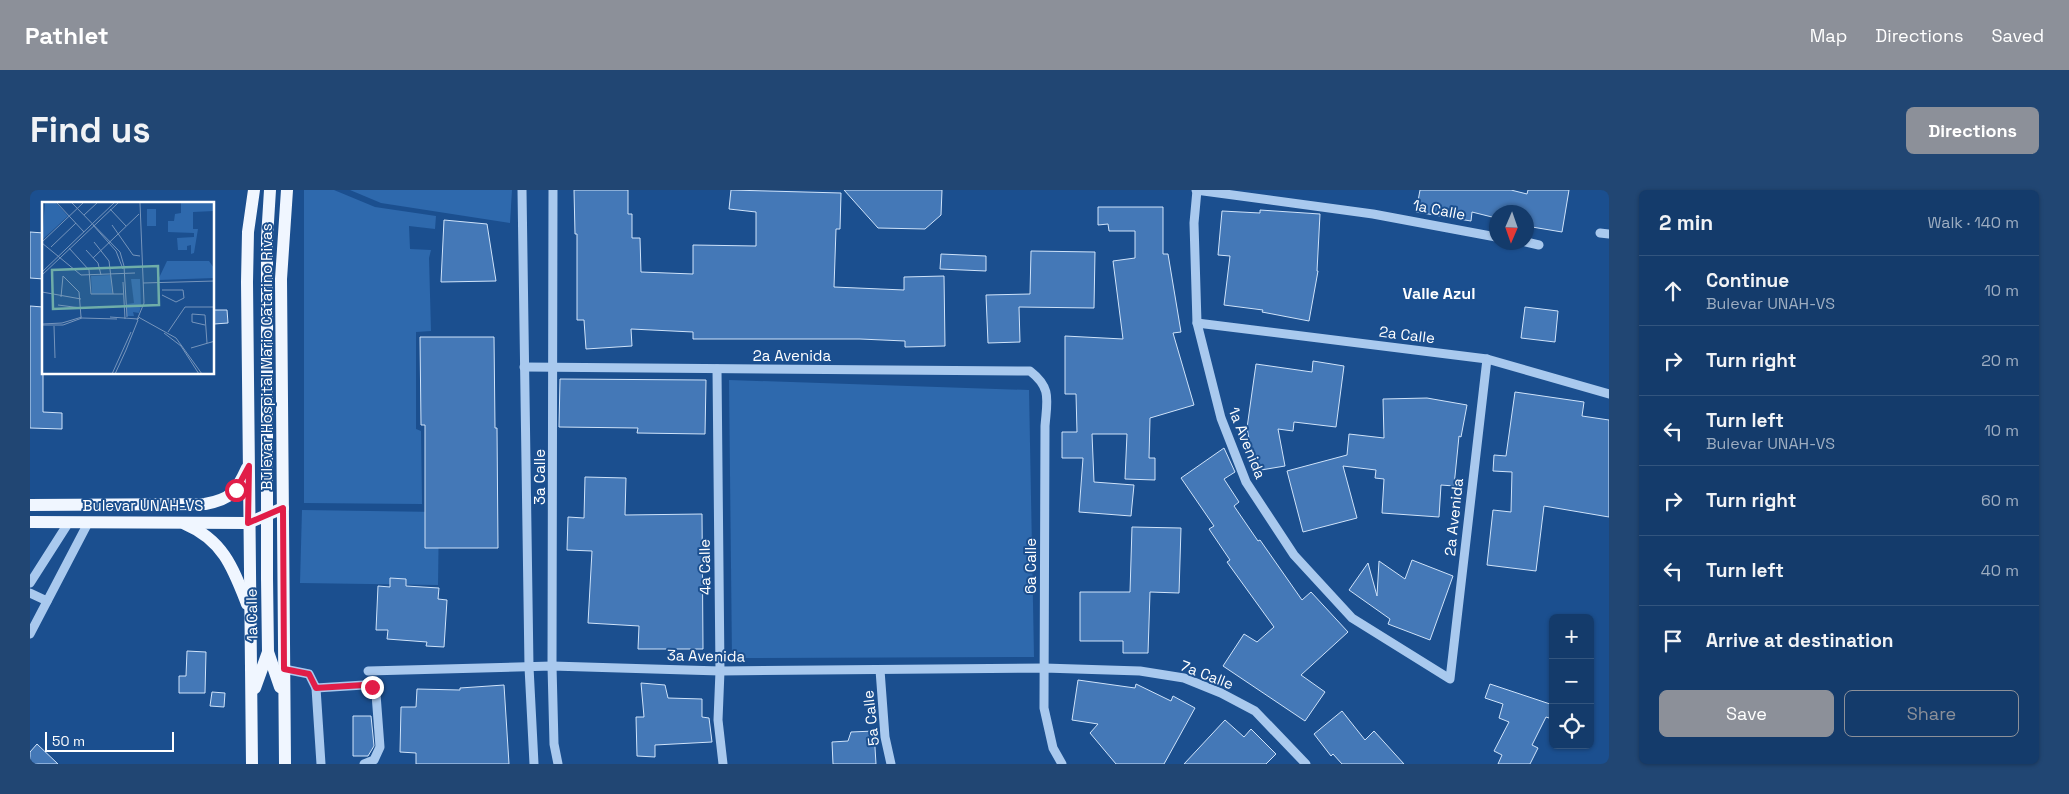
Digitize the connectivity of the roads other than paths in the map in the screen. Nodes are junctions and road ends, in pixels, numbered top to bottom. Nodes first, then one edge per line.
1 (254, 190) edge
2 (270, 190) edge
3 (287, 190) edge
4 (522, 190) edge
5 (553, 190) edge
6 (1196, 190) edge
7 (1489, 236) edge
8 (1534, 244) edge
9 (1539, 245) dead end
10 (1197, 323) junction
11 (1486, 359) junction
12 (524, 367) junction
13 (554, 368) junction
14 (717, 369) junction
15 (1030, 371) joint
16 (1609, 394) edge
17 (249, 466) junction
18 (30, 505) edge
19 (283, 508) junction
20 (30, 522) edge
21 (69, 522) junction
22 (88, 523) junction
23 (183, 523) junction
24 (248, 523) junction
25 (267, 578) joint
26 (30, 583) edge
27 (30, 593) edge
28 (47, 601) junction
29 (251, 613) junction
30 (30, 634) edge
31 (268, 652) junction
32 (552, 666) junction
33 (529, 667) junction
34 (1044, 668) junction
35 (284, 669) junction
36 (720, 670) junction
37 (880, 670) junction
38 (368, 671) dead end
39 (1450, 678) joint
40 (316, 688) junction
41 (252, 697) junction
42 (284, 697) junction
43 (252, 764) edge
44 (285, 764) edge
45 (321, 764) edge
46 (364, 764) edge
47 (534, 764) edge
48 (558, 764) edge
49 (723, 764) edge
50 (891, 764) edge
51 (1062, 764) edge
52 (1306, 764) edge

1 - 17 main road, Bulevar Hospital Mario Catarino Rivas
2 - 25 main road, Bulevar Hospital Mario Catarino Rivas, bridge
3 - 19 main road, Bulevar Hospital Mario Catarino Rivas
4 - 12 street, 3a Calle
5 - 13 street, 3a Calle
6 - 7 street, 1a Calle
6 - 10 street, 1a Avenida
8 - 9 street
10 - 11 street, 2a Calle
10 - 39 street, 1a Avenida
11 - 16 street, 2a Calle
11 - 39 street, 2a Avenida
12 - 13 street, 2a Avenida
12 - 33 street, 3a Calle
13 - 14 street, 2a Avenida
13 - 32 street, 3a Calle
14 - 15 street, 2a Avenida
14 - 36 street, 4a Calle
15 - 34 street, 6a Calle
17 - 18 main road, Bulevar UNAH-VS
17 - 24 main road, Bulevar Hospital Mario Catarino Rivas
19 - 24 main road, Bulevar UNAH-VS
19 - 35 main road, Bulevar Hospital Mario Catarino Rivas
20 - 21 main road, Bulevar UNAH-VS
21 - 22 main road, Bulevar UNAH-VS
21 - 26 street
22 - 23 main road, Bulevar UNAH-VS
22 - 28 street
23 - 24 main road, Bulevar UNAH-VS
23 - 29 main road
24 - 29 main road, Bulevar Hospital Mario Catarino Rivas
25 - 31 main road, 1a Calle
27 - 28 street
28 - 30 street
29 - 41 main road, Bulevar Hospital Mario Catarino Rivas
31 - 41 main road
31 - 42 main road
32 - 33 street, 3a Avenida
32 - 36 street, 3a Avenida
32 - 48 street, 3a Calle
33 - 38 street, 3a Avenida
33 - 47 street, 3a Calle
34 - 37 street, 3a Avenida
34 - 51 street, 6a Calle
34 - 52 street, 7a Calle
35 - 40 street
35 - 42 main road, Bulevar Hospital Mario Catarino Rivas
36 - 37 street, 3a Avenida
36 - 49 street, 4a Calle
37 - 50 street, 5a Calle
40 - 45 street
40 - 46 street
41 - 43 main road, Bulevar Hospital Mario Catarino Rivas
42 - 44 main road, Bulevar Hospital Mario Catarino Rivas

